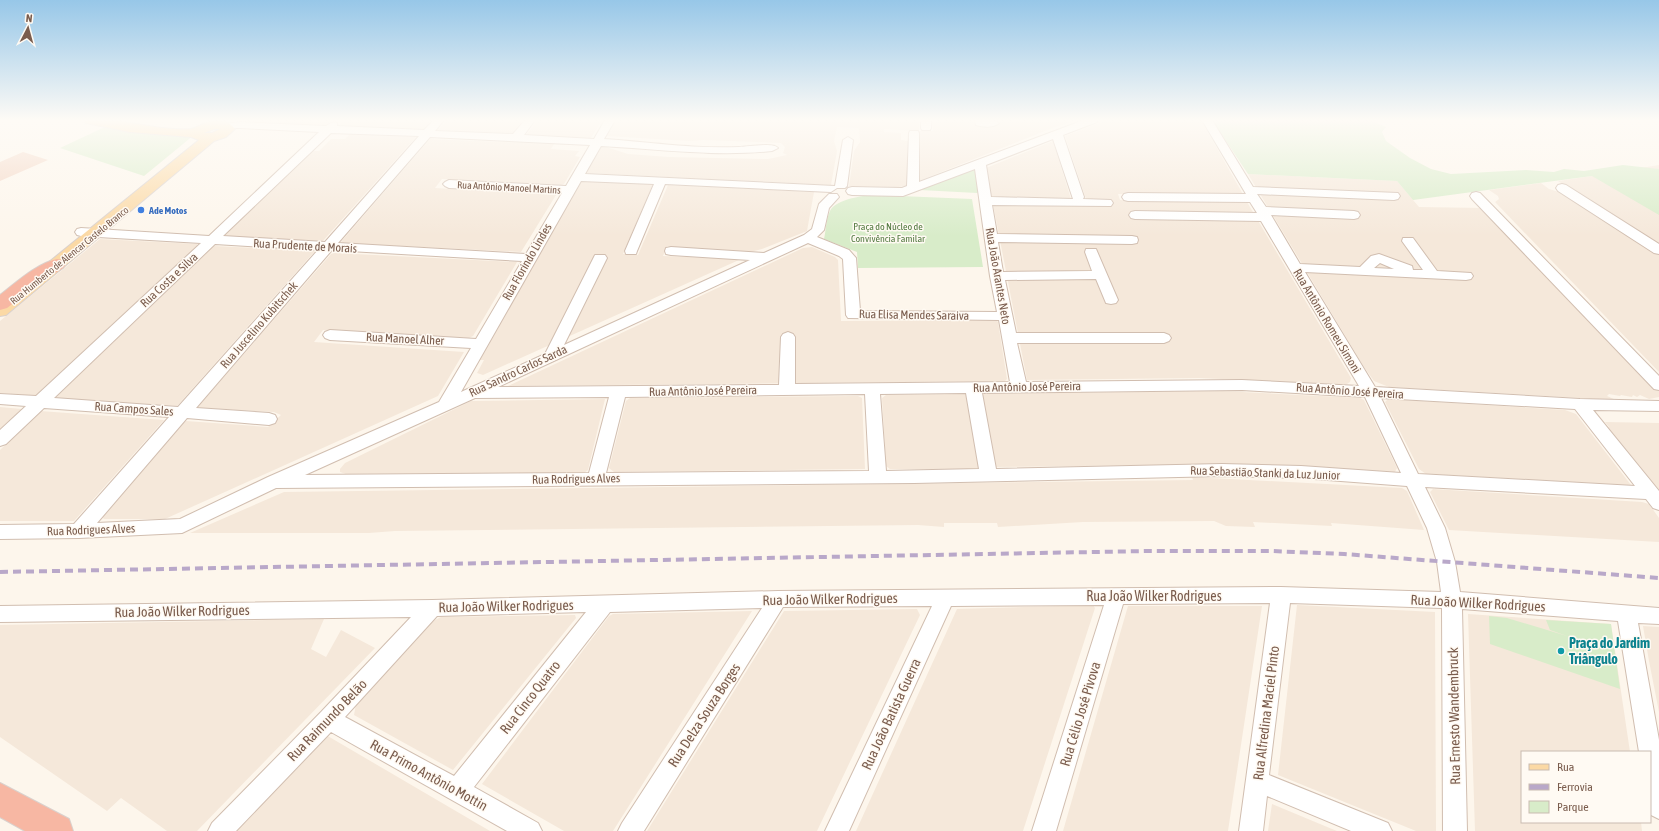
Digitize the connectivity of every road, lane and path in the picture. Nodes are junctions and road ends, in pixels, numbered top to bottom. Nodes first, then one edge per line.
1 (178, 159) edge
2 (297, 159) edge
3 (405, 159) edge
4 (587, 159) edge
5 (845, 159) edge
6 (911, 159) edge
7 (991, 159) edge
8 (1065, 159) edge
9 (1230, 159) edge
10 (980, 163) junction
11 (577, 177) junction
12 (661, 180) junction
13 (449, 184) dead end
14 (1562, 188) dead end
15 (570, 190) junction
16 (908, 190) junction
17 (839, 191) junction
18 (1251, 194) junction
19 (1394, 196) dead end
20 (1476, 196) dead end
21 (1078, 197) dead end
22 (1128, 197) dead end
23 (985, 201) junction
24 (1108, 202) dead end
25 (1264, 214) junction
26 (1135, 215) dead end
27 (1354, 215) dead end
28 (89, 233) junction
29 (808, 238) junction
30 (991, 238) junction
31 (212, 240) junction
32 (1132, 240) dead end
33 (1408, 241) dead end
34 (327, 247) junction
35 (1659, 250) edge
36 (631, 251) dead end
37 (671, 251) dead end
38 (1091, 252) dead end
39 (765, 257) junction
40 (530, 258) junction
41 (600, 258) dead end
42 (57, 264) junction
43 (1296, 268) junction
44 (1426, 274) junction
45 (1101, 275) junction
46 (997, 276) junction
47 (1466, 276) dead end
48 (0, 295) edge
49 (1111, 300) dead end
50 (0, 304) edge
51 (0, 311) edge
52 (1005, 316) junction
53 (330, 335) dead end
54 (788, 337) dead end
55 (1009, 338) junction
56 (1164, 338) dead end
57 (480, 344) junction
58 (551, 356) junction
59 (1659, 385) edge
60 (973, 388) junction
61 (1019, 388) junction
62 (872, 389) junction
63 (787, 390) junction
64 (618, 392) junction
65 (472, 393) junction
66 (1371, 393) junction
67 (0, 399) edge
68 (40, 402) junction
69 (1580, 404) junction
70 (445, 406) junction
71 (1659, 406) edge
72 (183, 413) junction
73 (269, 419) dead end
74 (0, 440) edge
75 (989, 476) junction
76 (878, 477) junction
77 (596, 479) junction
78 (1414, 480) junction
79 (274, 482) junction
80 (1655, 498) edge
81 (182, 526) joint
82 (1436, 528) joint
83 (79, 531) junction
84 (0, 532) edge
85 (1281, 595) junction
86 (1116, 596) junction
87 (778, 598) junction
88 (945, 598) junction
89 (1452, 600) junction
90 (604, 604) junction
91 (432, 608) junction
92 (0, 614) edge
93 (1626, 614) junction
94 (1659, 616) edge
95 (329, 719) junction
96 (1650, 751) edge
97 (1651, 759) edge
98 (1257, 781) junction
99 (0, 783) edge
100 (457, 790) junction
101 (0, 792) edge
102 (0, 799) edge
103 (1659, 807) edge
104 (45, 824) edge
105 (220, 831) edge
106 (530, 831) edge
107 (630, 831) edge
108 (837, 831) edge
109 (1044, 831) edge
110 (1250, 831) edge
111 (1380, 831) edge
112 (1455, 831) edge

1 - 28 main road, Rua Humberto de Alencar Castelo Branco
2 - 31 street, Rua Costa e Silva
3 - 34 street, Rua Juscelino Kubitschek
4 - 11 street, Rua Florindo Lindes
5 - 17 street, Rua Sandro Carlos Sarda
6 - 16 street
7 - 10 street
8 - 21 street
9 - 18 street, Rua Antônio Romeu Simoni
10 - 16 street
10 - 23 street, Rua João Arantes Neto
11 - 12 street
11 - 15 street, Rua Florindo Lindes
12 - 17 street
12 - 36 street
13 - 15 street, Rua Antônio Manoel Martins
14 - 35 street
15 - 40 street, Rua Florindo Lindes
16 - 17 street
17 - 29 street, Rua Sandro Carlos Sarda
18 - 19 street
18 - 22 street
18 - 25 street, Rua Antônio Romeu Simoni
20 - 59 street
23 - 24 street
23 - 30 street, Rua João Arantes Neto
25 - 26 street
25 - 27 street
25 - 43 street, Rua Antônio Romeu Simoni
28 - 31 street, Rua Prudente de Morais
28 - 42 main road, Rua Humberto de Alencar Castelo Branco
28 - 48 main road, Rua Humberto de Alencar Castelo Branco
29 - 39 street, Rua Sandro Carlos Sarda
29 - 52 street, Rua Elisa Mendes Saraiva
30 - 32 street
30 - 46 street, Rua João Arantes Neto
31 - 34 street, Rua Prudente de Morais
31 - 68 street, Rua Costa e Silva
33 - 44 street
34 - 40 street, Rua Prudente de Morais
34 - 72 street, Rua Juscelino Kubitschek
37 - 39 street
38 - 45 street
39 - 58 street, Rua Sandro Carlos Sarda
40 - 57 street, Rua Florindo Lindes
41 - 58 street
42 - 50 highway
42 - 51 main road, Rua Humberto de Alencar Castelo Branco
43 - 44 street
43 - 66 street, Rua Antônio Romeu Simoni
44 - 47 street
45 - 46 street
45 - 49 street
46 - 52 street, Rua João Arantes Neto
52 - 55 street, Rua João Arantes Neto
53 - 57 street, Rua Manoel Alher
54 - 63 street
55 - 56 street
55 - 61 street, Rua João Arantes Neto
57 - 70 street, Rua Florindo Lindes
58 - 65 street, Rua Sandro Carlos Sarda
60 - 61 street, Rua Antônio José Pereira
60 - 62 street, Rua Antônio José Pereira
60 - 75 street
61 - 66 street, Rua Antônio José Pereira
62 - 63 street, Rua Antônio José Pereira
62 - 76 street
63 - 64 street, Rua Antônio José Pereira
64 - 65 street, Rua Antônio José Pereira
64 - 77 street
65 - 70 street, Rua Sandro Carlos Sarda
66 - 69 street, Rua Antônio José Pereira
66 - 78 street, Rua Antônio Romeu Simoni
67 - 68 street, Rua Campos Sales
68 - 72 street, Rua Campos Sales
68 - 74 street, Rua Costa e Silva
69 - 71 street, Rua Antônio José Pereira
69 - 80 street
70 - 79 street, Rua Sandro Carlos Sarda
72 - 73 street, Rua Campos Sales
72 - 83 street, Rua Juscelino Kubitschek
75 - 76 street, Rua Sebastião Stanki da Luz Junior
75 - 78 street, Rua Sebastião Stanki da Luz Junior
76 - 77 street, Rua Rodrigues Alves
77 - 79 street, Rua Rodrigues Alves
78 - 80 street, Rua Sebastião Stanki da Luz Junior
78 - 82 street, Rua Antônio Romeu Simoni
79 - 81 street, Rua Sandro Carlos Sarda
81 - 83 street, Rua Rodrigues Alves
82 - 89 street, Rua Ernesto Wandembruck
83 - 84 street, Rua Rodrigues Alves
85 - 86 street, Rua João Wilker Rodrigues
85 - 89 street, Rua João Wilker Rodrigues
85 - 98 street, Rua Alfredina Maciel Pinto
86 - 88 street, Rua João Wilker Rodrigues
86 - 109 street, Rua Célio José Pivova
87 - 88 street, Rua João Wilker Rodrigues
87 - 90 street, Rua João Wilker Rodrigues
87 - 107 street, Rua Delza Souza Borges
88 - 108 street, Rua João Batista Guerra
89 - 93 street, Rua João Wilker Rodrigues
89 - 112 street, Rua Ernesto Wandembruck
90 - 91 street, Rua João Wilker Rodrigues
90 - 100 street, Rua Cinco Quatro
91 - 92 street, Rua João Wilker Rodrigues
91 - 95 street, Rua Raimundo Belão
93 - 94 street, Rua João Wilker Rodrigues
93 - 96 street
95 - 100 street, Rua Primo Antônio Mottin
95 - 105 street, Rua Raimundo Belão
97 - 103 street
98 - 110 street, Rua Alfredina Maciel Pinto
98 - 111 street
99 - 104 highway
100 - 106 street, Rua Primo Antônio Mottin
101 - 104 highway
102 - 104 highway

